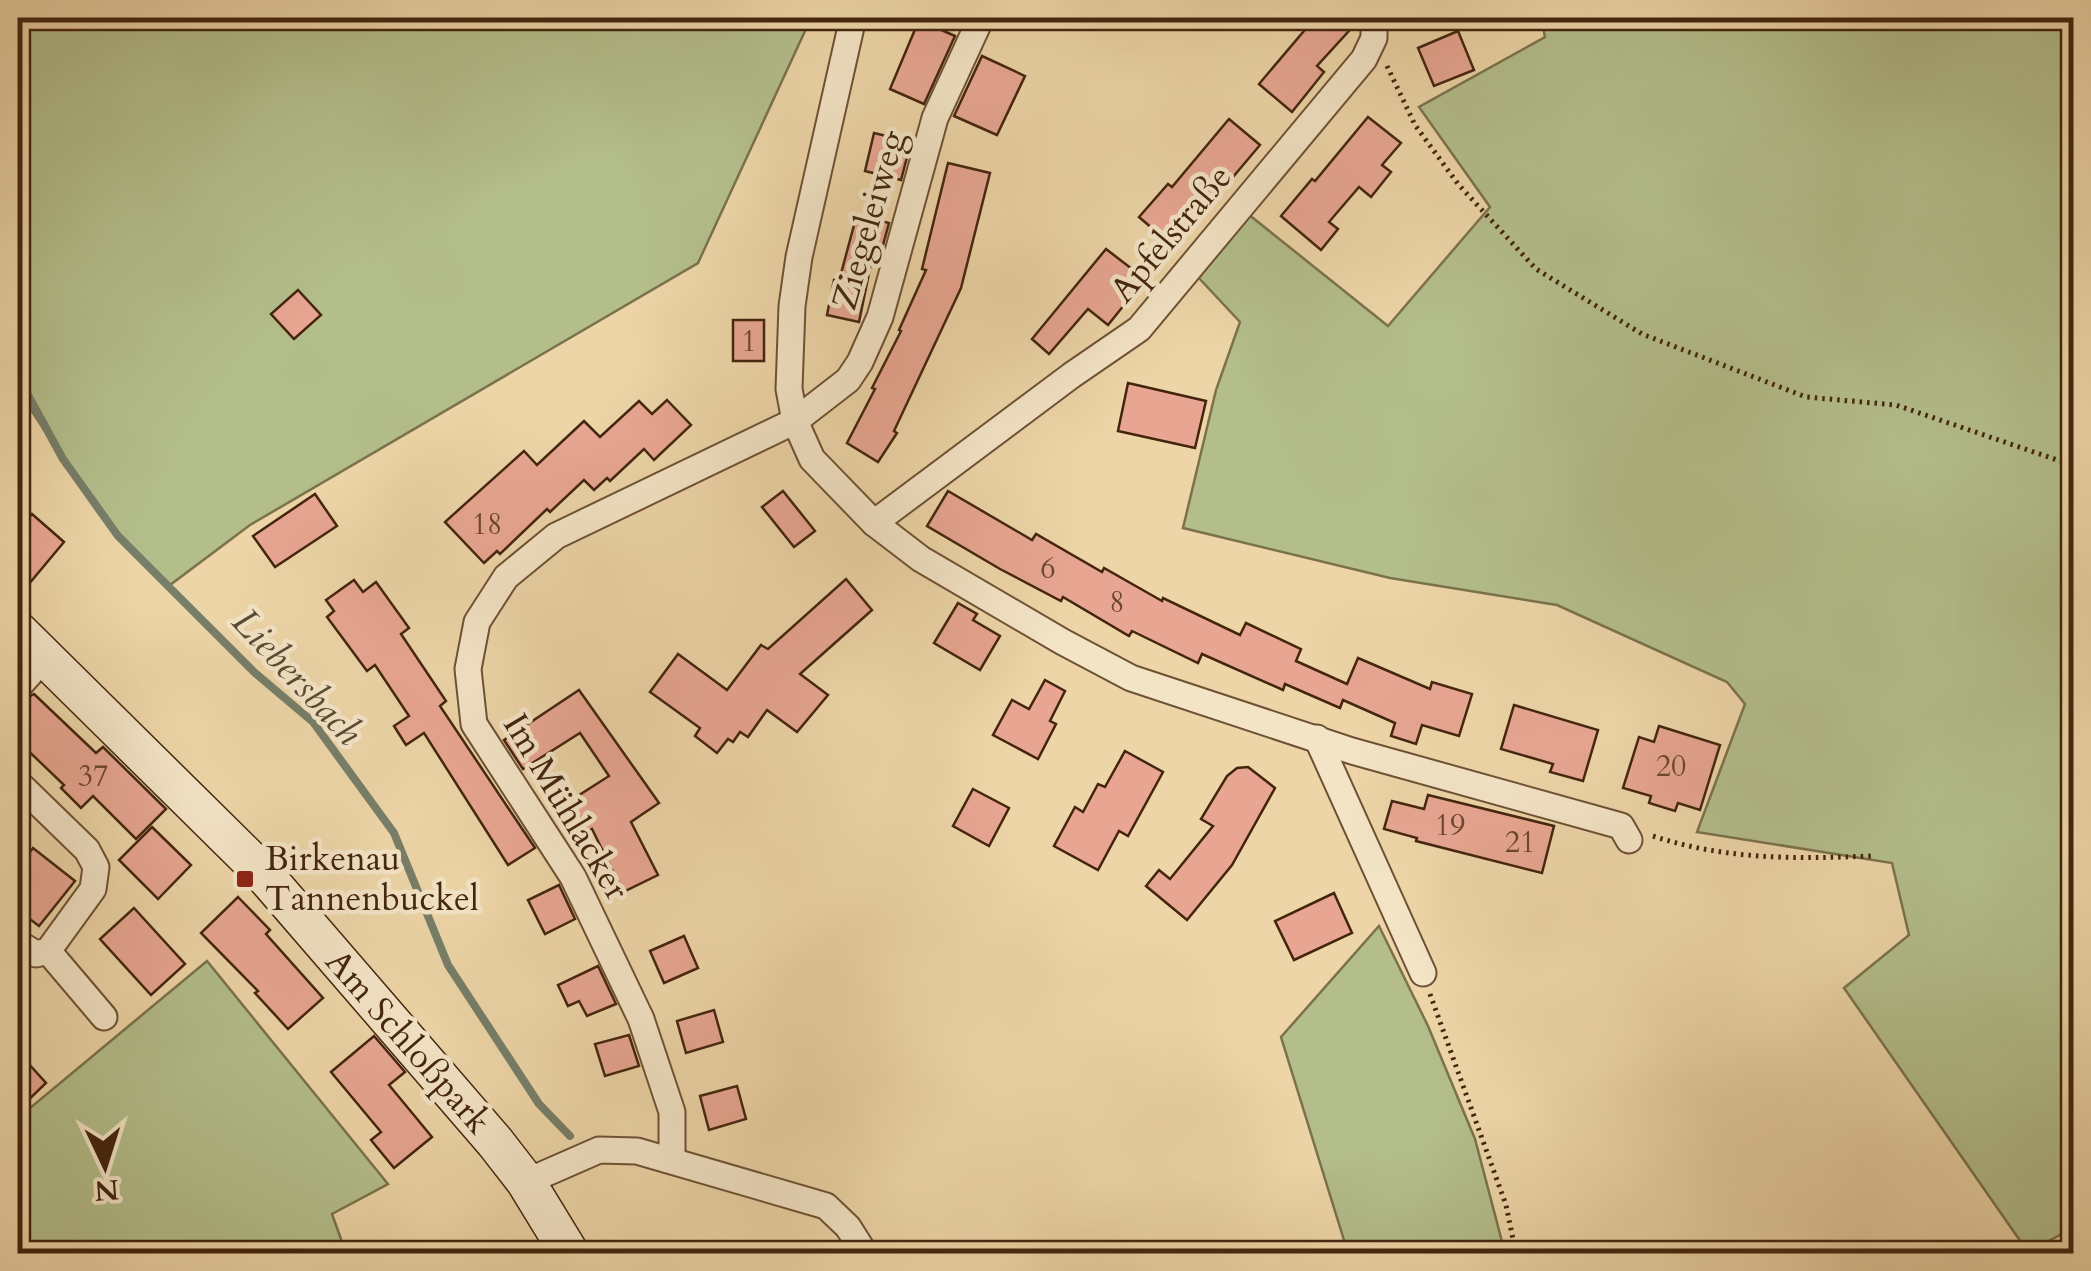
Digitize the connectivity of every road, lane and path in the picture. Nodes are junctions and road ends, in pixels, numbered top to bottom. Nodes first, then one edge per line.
1 (852, 18) edge
2 (982, 18) edge
3 (1374, 28) edge
4 (2074, 418) edge
5 (796, 421) junction
6 (2069, 464) junction
7 (2074, 482) edge
8 (874, 523) junction
9 (18, 631) edge
10 (43, 659) junction
11 (18, 687) edge
12 (1316, 738) junction
13 (18, 783) edge
14 (1625, 833) joint
15 (1872, 856) dead end
16 (18, 942) edge
17 (48, 951) junction
18 (1423, 973) joint
19 (104, 1016) dead end
20 (672, 1159) junction
21 (526, 1182) junction
22 (570, 1254) edge
23 (866, 1254) edge
24 (1516, 1254) edge

1 - 5 street
2 - 5 street, Ziegeleiweg
3 - 6 path
3 - 8 street, Apfelstraße
4 - 6 path
5 - 8 street
5 - 20 street, Im Mühlacker
6 - 7 path
8 - 12 street
9 - 10 street, Am Schloßpark
10 - 11 street
10 - 21 street, Am Schloßpark
12 - 14 street
12 - 18 street
13 - 17 street
14 - 15 path
16 - 17 street
17 - 19 street
18 - 24 path
20 - 21 street
20 - 23 street
21 - 22 street, Am Schloßpark

